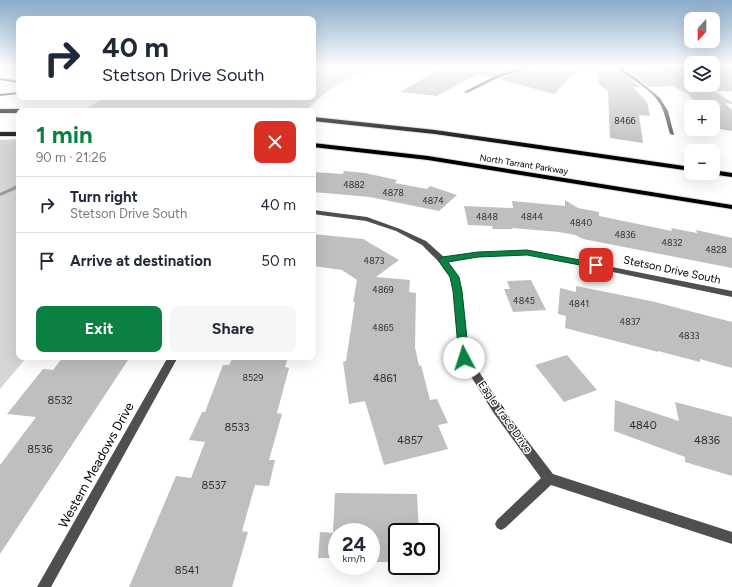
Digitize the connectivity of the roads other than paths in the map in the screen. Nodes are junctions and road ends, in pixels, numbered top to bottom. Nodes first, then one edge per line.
1 (15, 93) edge
2 (652, 93) edge
3 (0, 95) edge
4 (0, 111) edge
5 (16, 111) edge
6 (316, 119) edge
7 (0, 134) edge
8 (16, 134) edge
9 (672, 134) dead end
10 (316, 145) edge
11 (684, 168) edge
12 (720, 173) edge
13 (732, 175) edge
14 (732, 207) edge
15 (316, 212) edge
16 (442, 260) junction
17 (732, 294) edge
18 (171, 360) edge
19 (549, 479) junction
20 (501, 524) dead end
21 (732, 538) edge
22 (44, 587) edge

1 - 3 street
2 - 9 street
4 - 5 main road
6 - 11 main road, North Tarrant Parkway
7 - 8 main road
10 - 14 main road, North Tarrant Parkway
12 - 13 main road
15 - 16 street, Eagle Trace Drive
16 - 17 street, Stetson Drive South
16 - 19 street, Eagle Trace Drive
18 - 22 street, Western Meadows Drive
19 - 20 street
19 - 21 street

